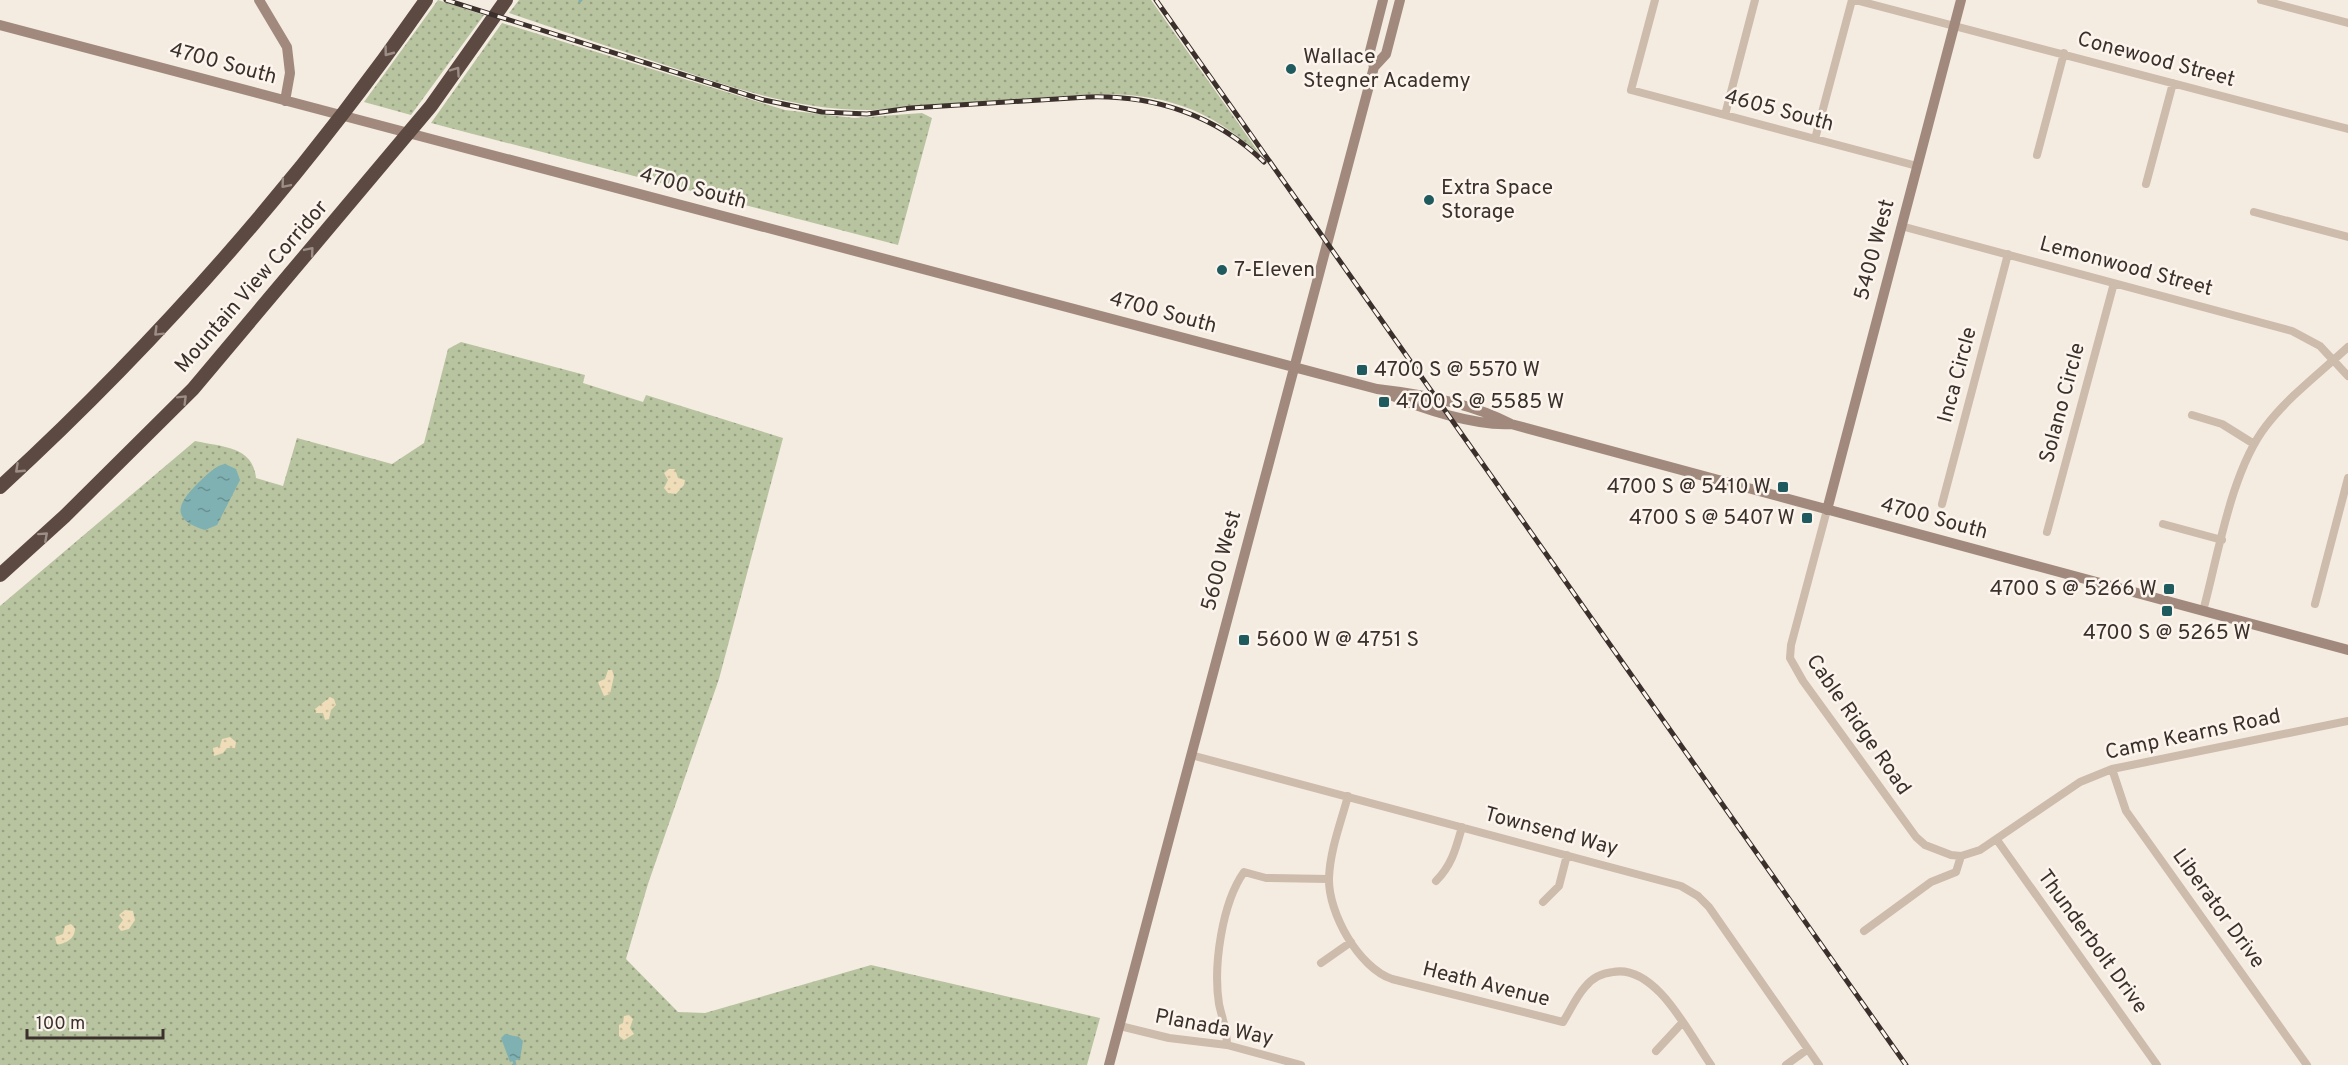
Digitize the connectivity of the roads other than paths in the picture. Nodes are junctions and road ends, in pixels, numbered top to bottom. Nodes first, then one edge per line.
1 (259, 0) edge
2 (426, 0) edge
3 (506, 0) edge
4 (1383, 0) edge
5 (1400, 0) edge
6 (1655, 0) edge
7 (1755, 0) edge
8 (1853, 0) edge
9 (1961, 0) edge
10 (2261, 0) edge
11 (2348, 23) edge
12 (0, 25) edge
13 (1954, 26) junction
14 (2064, 53) junction
15 (1374, 67) junction
16 (2173, 83) junction
17 (285, 100) junction
18 (1725, 115) junction
19 (2348, 129) edge
20 (1815, 139) junction
21 (2037, 155) dead end
22 (1917, 166) junction
23 (2146, 184) dead end
24 (2254, 212) dead end
25 (1901, 226) junction
26 (2348, 237) edge
27 (2008, 254) junction
28 (2114, 283) junction
29 (2348, 347) edge
30 (2334, 360) junction
31 (1293, 368) junction
32 (2348, 376) edge
33 (2192, 415) dead end
34 (2254, 444) junction
35 (2348, 478) edge
36 (0, 487) edge
37 (1942, 504) dead end
38 (1827, 510) junction
39 (2163, 525) dead end
40 (2047, 532) dead end
41 (2222, 540) junction
42 (0, 575) edge
43 (2315, 604) dead end
44 (2203, 611) junction
45 (2348, 650) edge
46 (2348, 721) edge
47 (1191, 755) junction
48 (2112, 769) junction
49 (1348, 796) junction
50 (1462, 827) junction
51 (1997, 840) junction
52 (1567, 855) junction
53 (1961, 856) junction
54 (1329, 879) junction
55 (1436, 881) dead end
56 (1543, 902) dead end
57 (1864, 931) dead end
58 (1351, 942) junction
59 (1321, 963) dead end
60 (1682, 1023) junction
61 (1120, 1026) junction
62 (1227, 1045) junction
63 (1808, 1049) junction
64 (1656, 1051) dead end
65 (1109, 1065) edge
66 (1301, 1065) edge
67 (1711, 1065) edge
68 (1786, 1065) edge
69 (1819, 1065) edge
70 (2157, 1065) edge
71 (2307, 1065) edge

1 - 17 main road
2 -> 36 highway, Mountain View Corridor
42 -> 3 highway, Mountain View Corridor
4 - 15 main road, 5600 West
5 - 15 main road, 5600 West
6 - 18 street, 4605 South
7 - 18 street
8 - 13 street, Conewood Street
8 - 20 street
9 - 13 main road, 5400 West
10 - 11 street
12 - 17 main road, 4700 South
13 - 14 street, Conewood Street
13 - 22 main road, 5400 West
14 - 16 street, Conewood Street
14 - 21 street
15 - 31 main road, 5600 West
16 - 19 street, Conewood Street
16 - 23 street
17 - 31 main road, 4700 South
18 - 20 street, 4605 South
20 - 22 street, 4605 South
22 - 25 main road, 5400 West
24 - 26 street
25 - 27 street, Lemonwood Street
25 - 38 main road, 5400 West
27 - 28 street, Lemonwood Street
27 - 37 street, Inca Circle
28 - 30 street, Lemonwood Street
28 - 40 street, Solano Circle
29 - 30 street
30 - 32 street, Lemonwood Street
30 - 34 street
31 - 38 main road, 4700 South
31 - 47 main road, 5600 West
33 - 34 street
34 - 41 street
35 - 43 street
38 - 44 main road, 4700 South
38 - 53 street, Cable Ridge Road
39 - 41 street
41 - 44 street
44 - 45 main road, 4700 South
46 - 48 street, Camp Kearns Road
47 - 49 street, Townsend Way
47 - 61 main road, 5600 West
48 - 51 street, Camp Kearns Road
48 - 71 street, Liberator Drive
49 - 50 street, Townsend Way
49 - 54 street, Heath Avenue
50 - 52 street, Townsend Way
50 - 55 street
51 - 53 street, Camp Kearns Road
51 - 70 street, Thunderbolt Drive
52 - 56 street
52 - 63 street, Townsend Way
53 - 57 street
54 - 58 street, Heath Avenue
54 - 62 street
58 - 59 street
58 - 60 street, Heath Avenue
60 - 64 street
60 - 67 street, Heath Avenue
61 - 62 street, Planada Way
61 - 65 main road, 5600 West
62 - 66 street, Planada Way
63 - 68 street
63 - 69 street, Townsend Way

